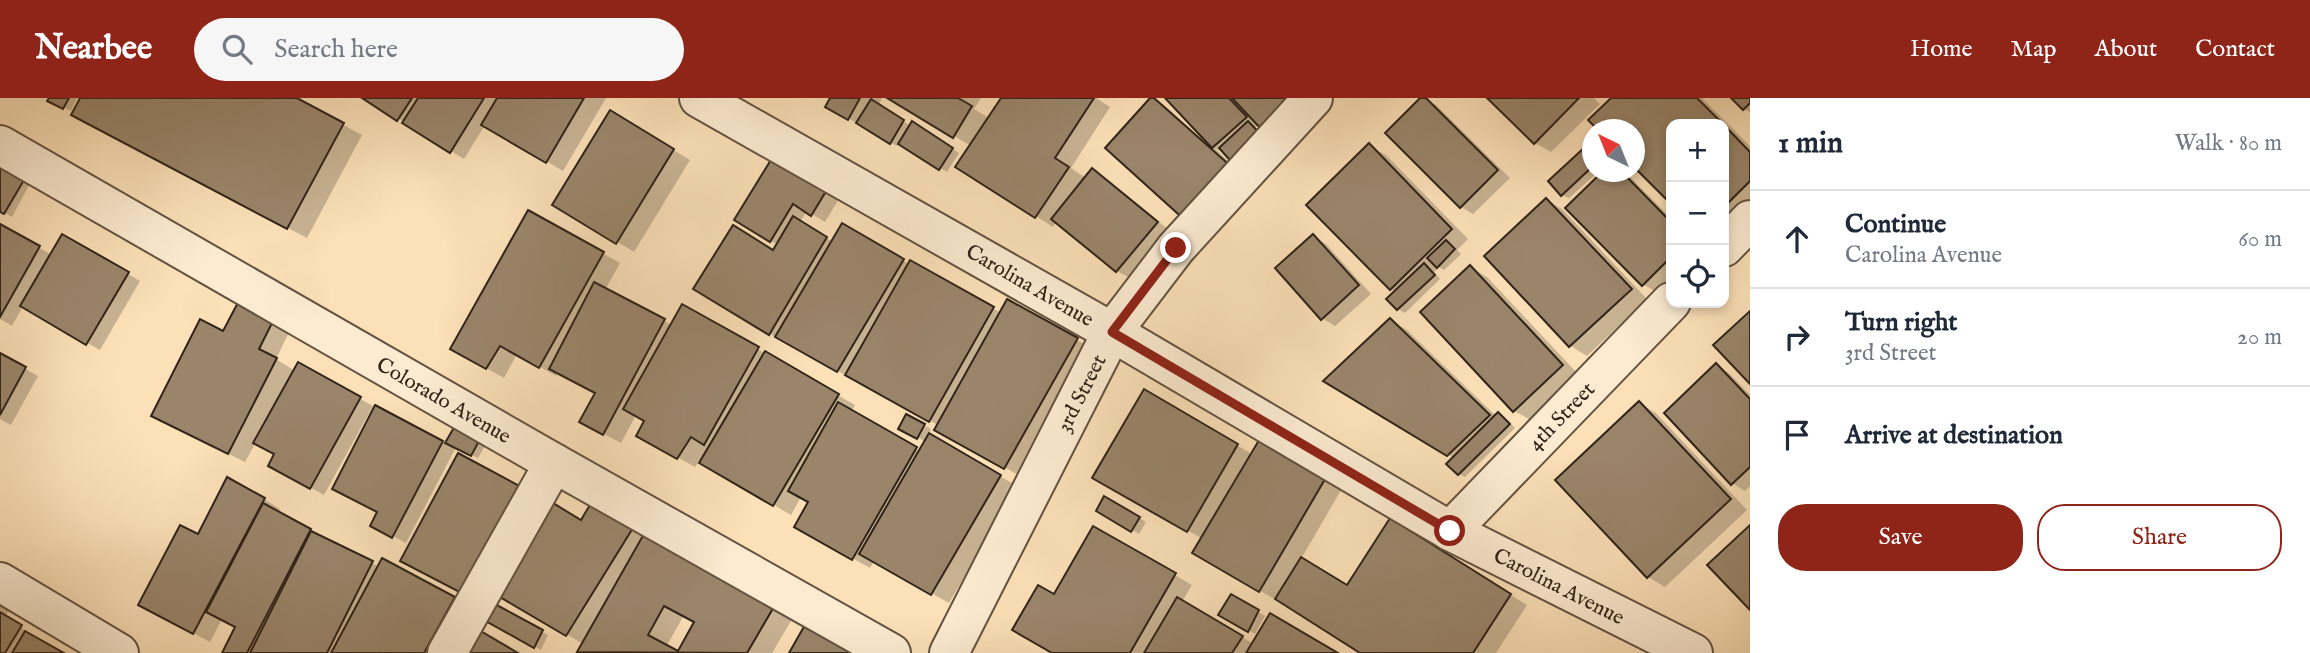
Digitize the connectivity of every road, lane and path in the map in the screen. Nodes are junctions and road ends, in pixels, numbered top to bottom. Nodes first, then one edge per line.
1 (701, 98) edge
2 (1312, 98) edge
3 (0, 145) edge
4 (1750, 220) edge
5 (1726, 245) edge
6 (1666, 307) edge
7 (1112, 332) junction
8 (554, 463) junction
9 (1450, 531) junction
10 (0, 582) edge
11 (118, 653) edge
12 (447, 653) edge
13 (891, 653) edge
14 (948, 653) edge
15 (1693, 653) edge

1 - 7 street, Carolina Avenue
2 - 7 street, 3rd Street
3 - 8 street, Colorado Avenue
4 - 5 street
6 - 9 street, 4th Street
7 - 9 street, Carolina Avenue
7 - 14 street, 3rd Street
8 - 12 street
8 - 13 street, Colorado Avenue
9 - 15 street, Carolina Avenue
10 - 11 street

